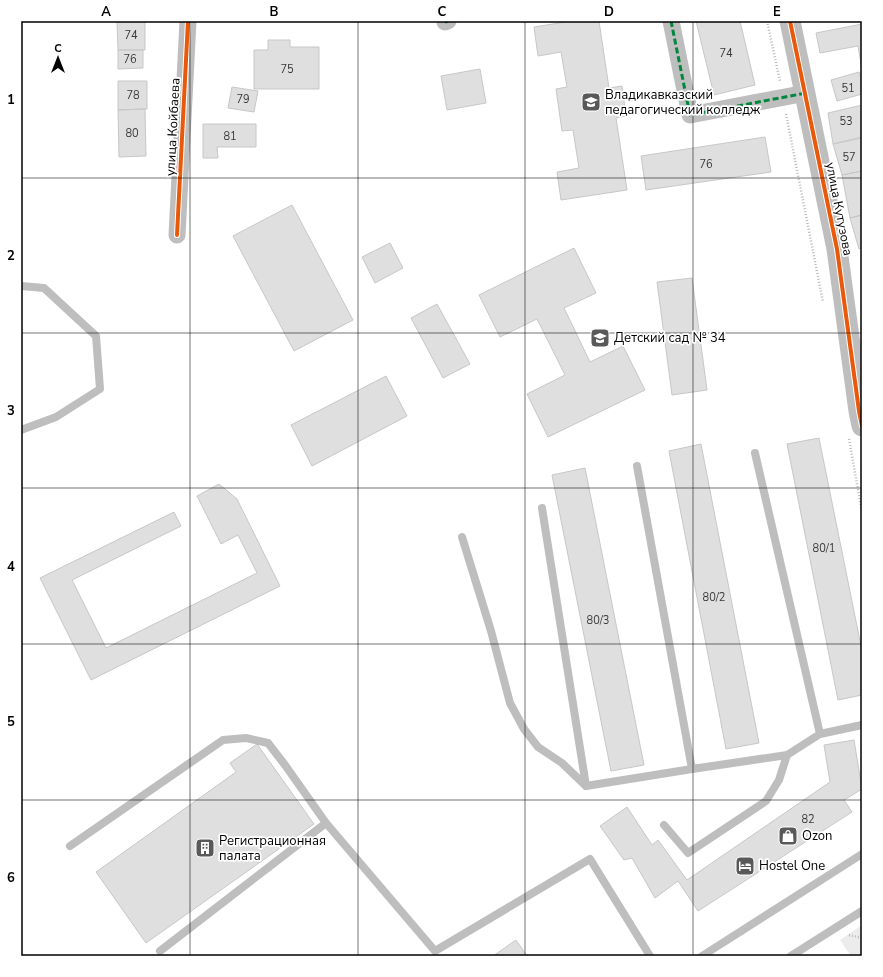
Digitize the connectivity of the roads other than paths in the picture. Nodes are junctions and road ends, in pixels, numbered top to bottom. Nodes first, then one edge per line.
1 (188, 21) edge
2 (672, 21) edge
3 (790, 21) edge
4 (806, 93) junction
5 (177, 235) dead end
6 (21, 286) edge
7 (858, 420) edge
8 (21, 430) edge
9 (756, 453) dead end
10 (637, 466) dead end
11 (542, 508) dead end
12 (462, 537) dead end
13 (862, 724) edge
14 (820, 734) junction
15 (788, 755) junction
16 (692, 769) junction
17 (586, 786) junction
18 (326, 823) junction
19 (664, 825) dead end
20 (70, 846) dead end
21 (862, 854) edge
22 (862, 911) edge
23 (160, 951) dead end
24 (437, 954) edge
25 (650, 956) edge
26 (702, 956) edge
27 (791, 956) edge

1 - 5 street, улица Койбаева
2 - 4 street
3 - 4 street, улица Кутузова
4 - 7 street, улица Кутузова
6 - 8 lane
9 - 14 lane
10 - 16 lane
11 - 17 lane
12 - 17 lane
13 - 14 lane
14 - 15 lane
15 - 16 lane
15 - 19 lane
16 - 17 lane
18 - 20 lane
18 - 23 lane
18 - 24 lane
21 - 26 lane
22 - 27 lane
24 - 25 lane

